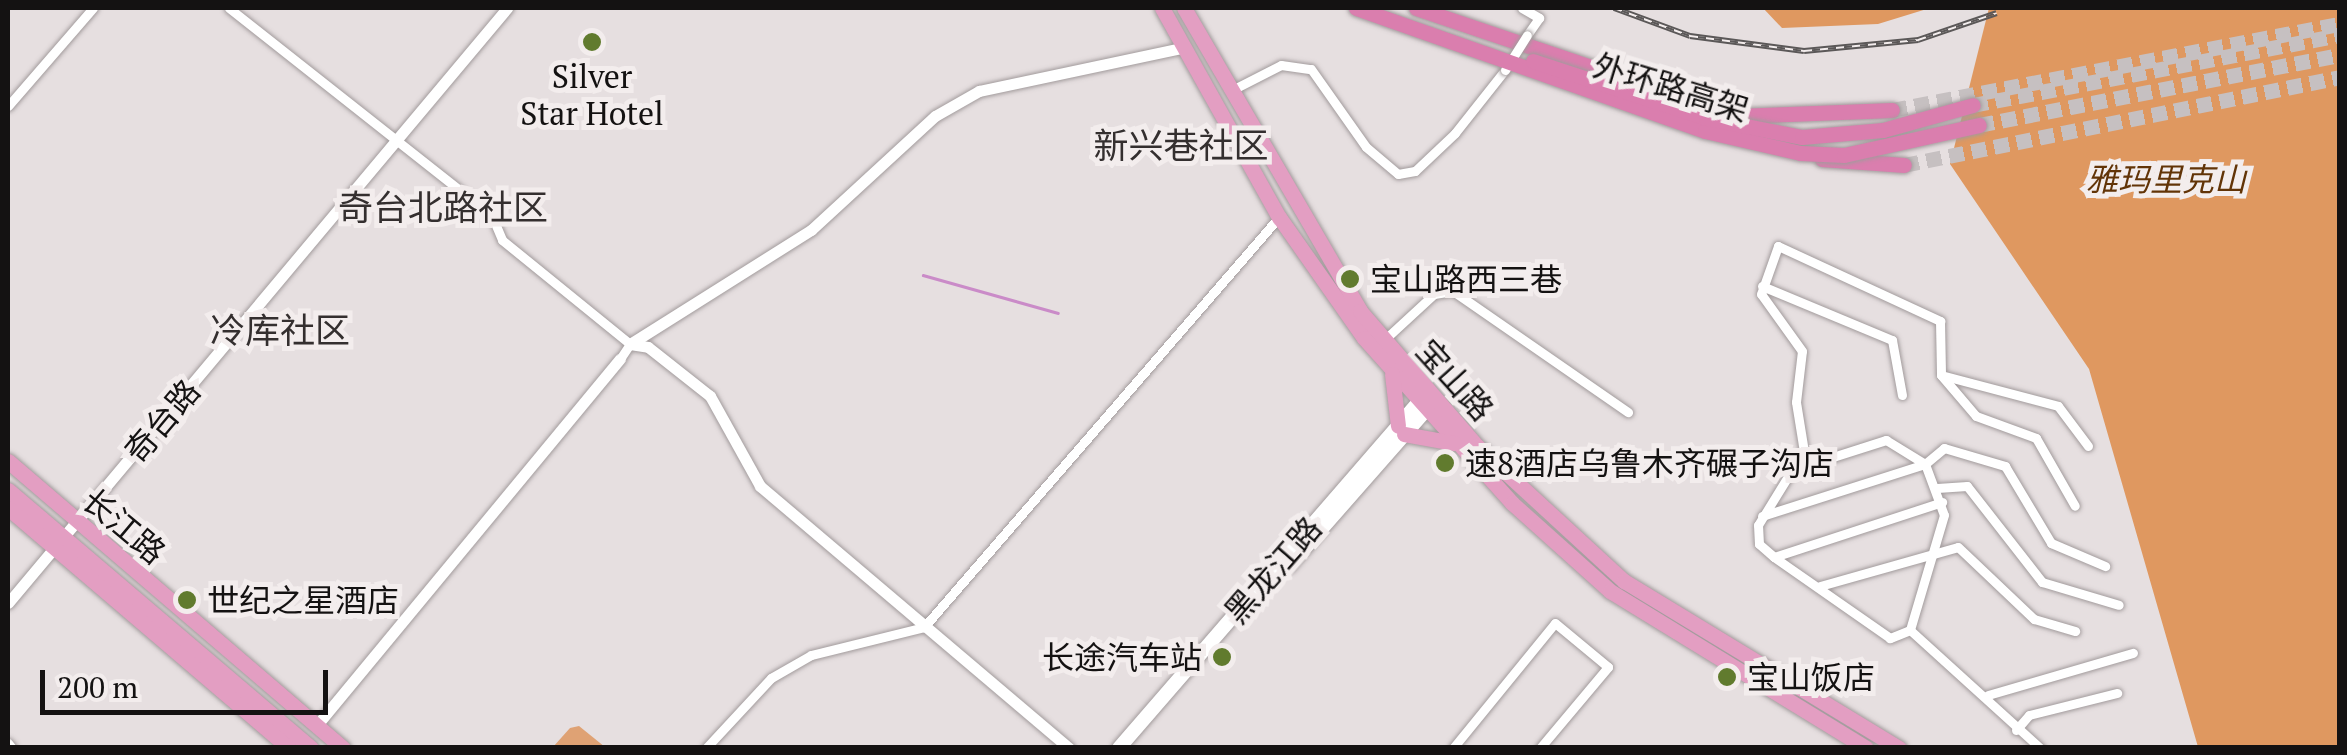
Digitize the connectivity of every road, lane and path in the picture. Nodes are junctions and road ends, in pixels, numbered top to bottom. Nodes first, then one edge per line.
1 (93, 8) edge
2 (230, 8) edge
3 (508, 8) edge
4 (1162, 8) edge
5 (1184, 8) edge
6 (1356, 8) edge
7 (1368, 8) edge
8 (1382, 8) edge
9 (1416, 8) edge
10 (1522, 8) edge
11 (1544, 8) edge
12 (1538, 20) junction
13 (1182, 48) junction
14 (1229, 91) junction
15 (1974, 105) tunnel mouth
16 (8, 106) edge
17 (1892, 110) tunnel mouth
18 (1979, 125) tunnel mouth
19 (397, 141) junction
20 (1904, 165) tunnel mouth
21 (1279, 217) junction
22 (1762, 286) junction
23 (1383, 341) junction
24 (630, 344) junction
25 (620, 359) joint
26 (1391, 370) junction
27 (1941, 375) junction
28 (1902, 395) dead end
29 (1427, 400) junction
30 (1628, 412) dead end
31 (1401, 430) junction
32 (1461, 446) junction
33 (2088, 446) dead end
34 (8, 462) edge
35 (1806, 464) junction
36 (1925, 464) junction
37 (1937, 488) junction
38 (8, 490) edge
39 (1942, 502) junction
40 (2075, 506) dead end
41 (8, 508) edge
42 (1762, 516) junction
43 (76, 523) junction
44 (59, 544) junction
45 (1940, 551) junction
46 (1774, 557) junction
47 (2105, 566) dead end
48 (1820, 586) junction
49 (8, 603) edge
50 (2119, 605) dead end
51 (924, 626) junction
52 (1910, 630) junction
53 (2074, 630) dead end
54 (2133, 654) dead end
55 (2117, 693) dead end
56 (1988, 694) junction
57 (316, 726) junction
58 (2016, 730) junction
59 (301, 746) edge
60 (343, 748) edge
61 (706, 748) edge
62 (1069, 748) edge
63 (1118, 748) edge
64 (1130, 748) edge
65 (1453, 748) edge
66 (1540, 748) edge
67 (1866, 748) edge
68 (1899, 748) edge
69 (2040, 748) edge

1 - 16 street
2 - 19 street
3 - 19 street, 奇台路
4 - 13 main road, 宝山路
5 - 14 main road, 宝山路
6 - 18 highway, 外环路高架, bridge
7 - 20 highway
8 - 15 highway, 外环路高架, bridge
9 - 17 highway
10 - 12 street
11 - 12 street
12 - 14 street, bridge
13 - 21 main road, 宝山路
13 - 24 street
14 - 23 main road, 宝山路
19 - 24 street
19 - 43 street, 奇台路
21 - 26 main road, 宝山路
21 - 51 street
22 - 27 street
22 - 28 street
22 - 35 street
23 - 29 main road, 宝山路
23 - 30 street
24 - 25 street
24 - 51 street
25 - 57 street
26 - 29 main road, 宝山路
26 - 31 main road
27 - 33 street
27 - 40 street
29 - 31 main road, 黑龙江路
29 - 32 main road, 宝山路
29 - 68 main road, 宝山路
31 - 32 main road
31 - 63 main road, 黑龙江路
31 - 64 main road, 黑龙江路
32 - 67 main road, 宝山路
34 - 43 main road, 长江路
35 - 36 street
35 - 42 street
36 - 37 street
36 - 42 street
36 - 47 street
37 - 39 street
37 - 50 street
38 - 44 main road, 长江路
39 - 45 street
39 - 46 street
41 - 44 main road
42 - 46 street
43 - 44 street, 奇台路
43 - 57 main road, 长江路
44 - 49 street, 奇台路
44 - 59 main road, 长江路
45 - 48 street
45 - 52 street
45 - 53 street
46 - 48 street
48 - 52 street
51 - 61 street
51 - 62 street
52 - 56 street
54 - 56 street
55 - 58 street
56 - 58 street
57 - 59 street
57 - 60 main road, 长江路
58 - 69 street
65 - 66 street

